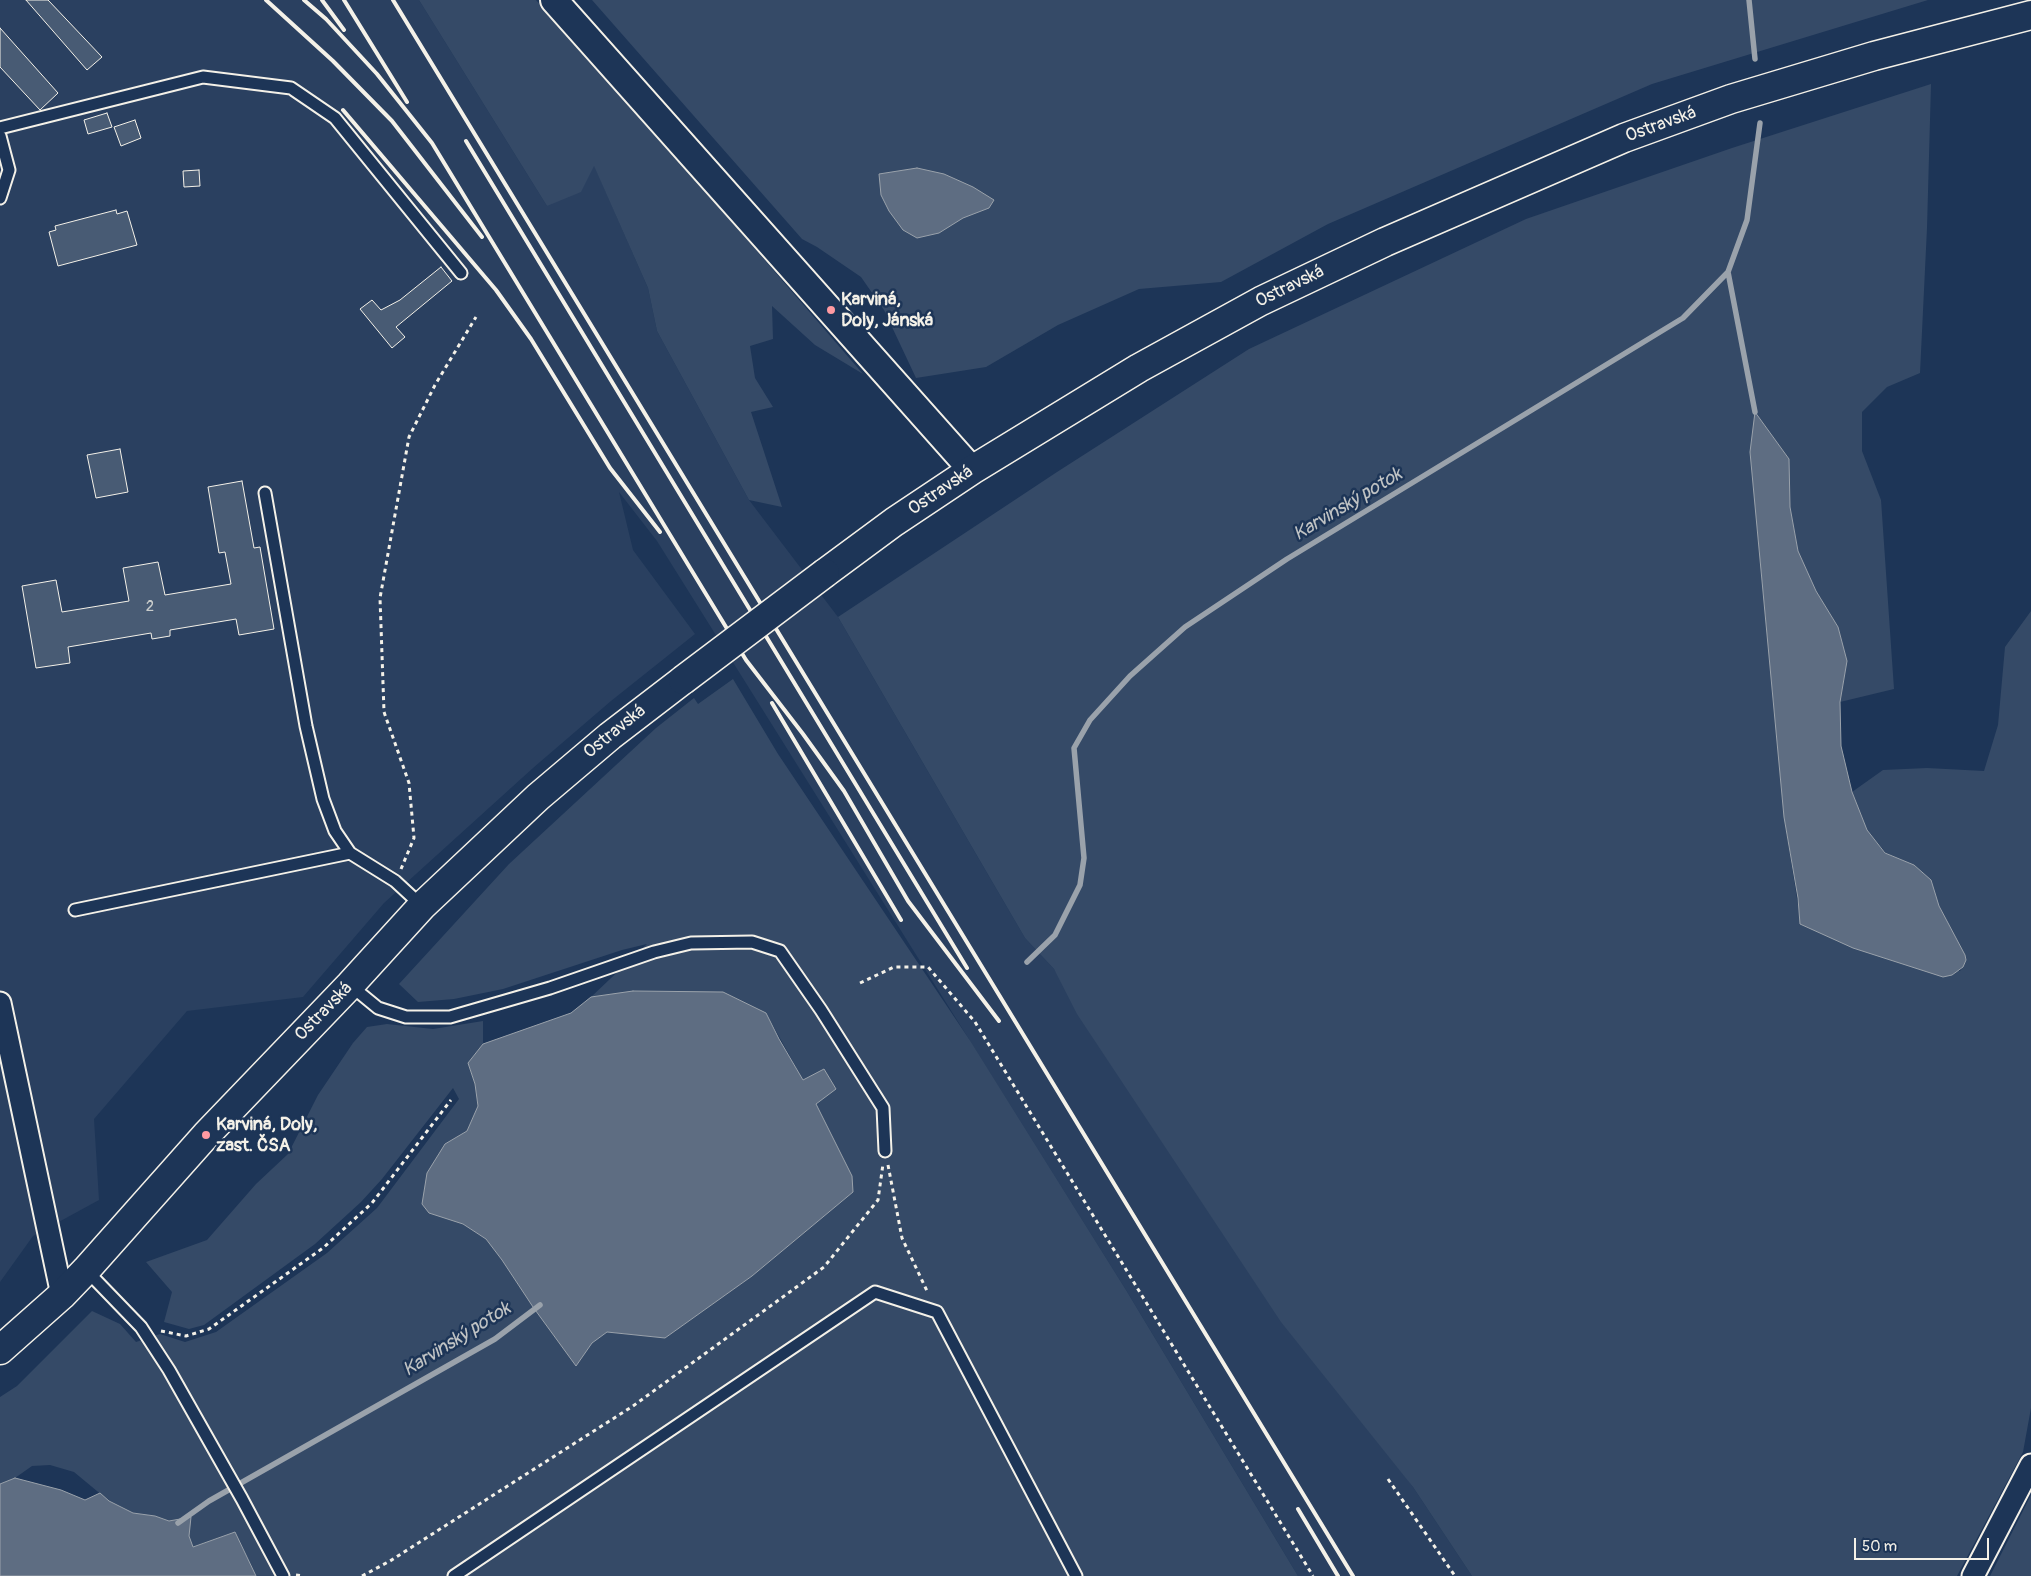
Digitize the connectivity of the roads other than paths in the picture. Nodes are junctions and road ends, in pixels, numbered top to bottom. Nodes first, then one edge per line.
1 (554, 0) edge
2 (2031, 15) edge
3 (0, 128) edge
4 (0, 136) edge
5 (0, 198) edge
6 (461, 273) dead end
7 (972, 470) junction
8 (265, 494) dead end
9 (350, 854) junction
10 (422, 906) junction
11 (74, 910) dead end
12 (350, 985) junction
13 (0, 1003) edge
14 (885, 1151) road end
15 (86, 1270) junction
16 (62, 1296) junction
17 (0, 1350) edge
18 (2031, 1465) edge
19 (283, 1576) edge
20 (454, 1576) edge
21 (1076, 1576) edge
22 (1973, 1576) edge

1 - 7 street
2 - 7 main road, Ostravská
3 - 6 lane
4 - 5 lane
7 - 10 main road, Ostravská, bridge
8 - 9 lane
9 - 10 lane
9 - 11 lane
10 - 12 main road, Ostravská
12 - 14 lane
12 - 15 main road, Ostravská
13 - 16 street
15 - 16 main road, Ostravská
15 - 19 lane
16 - 17 main road, Ostravská
18 - 22 street
20 - 21 lane

